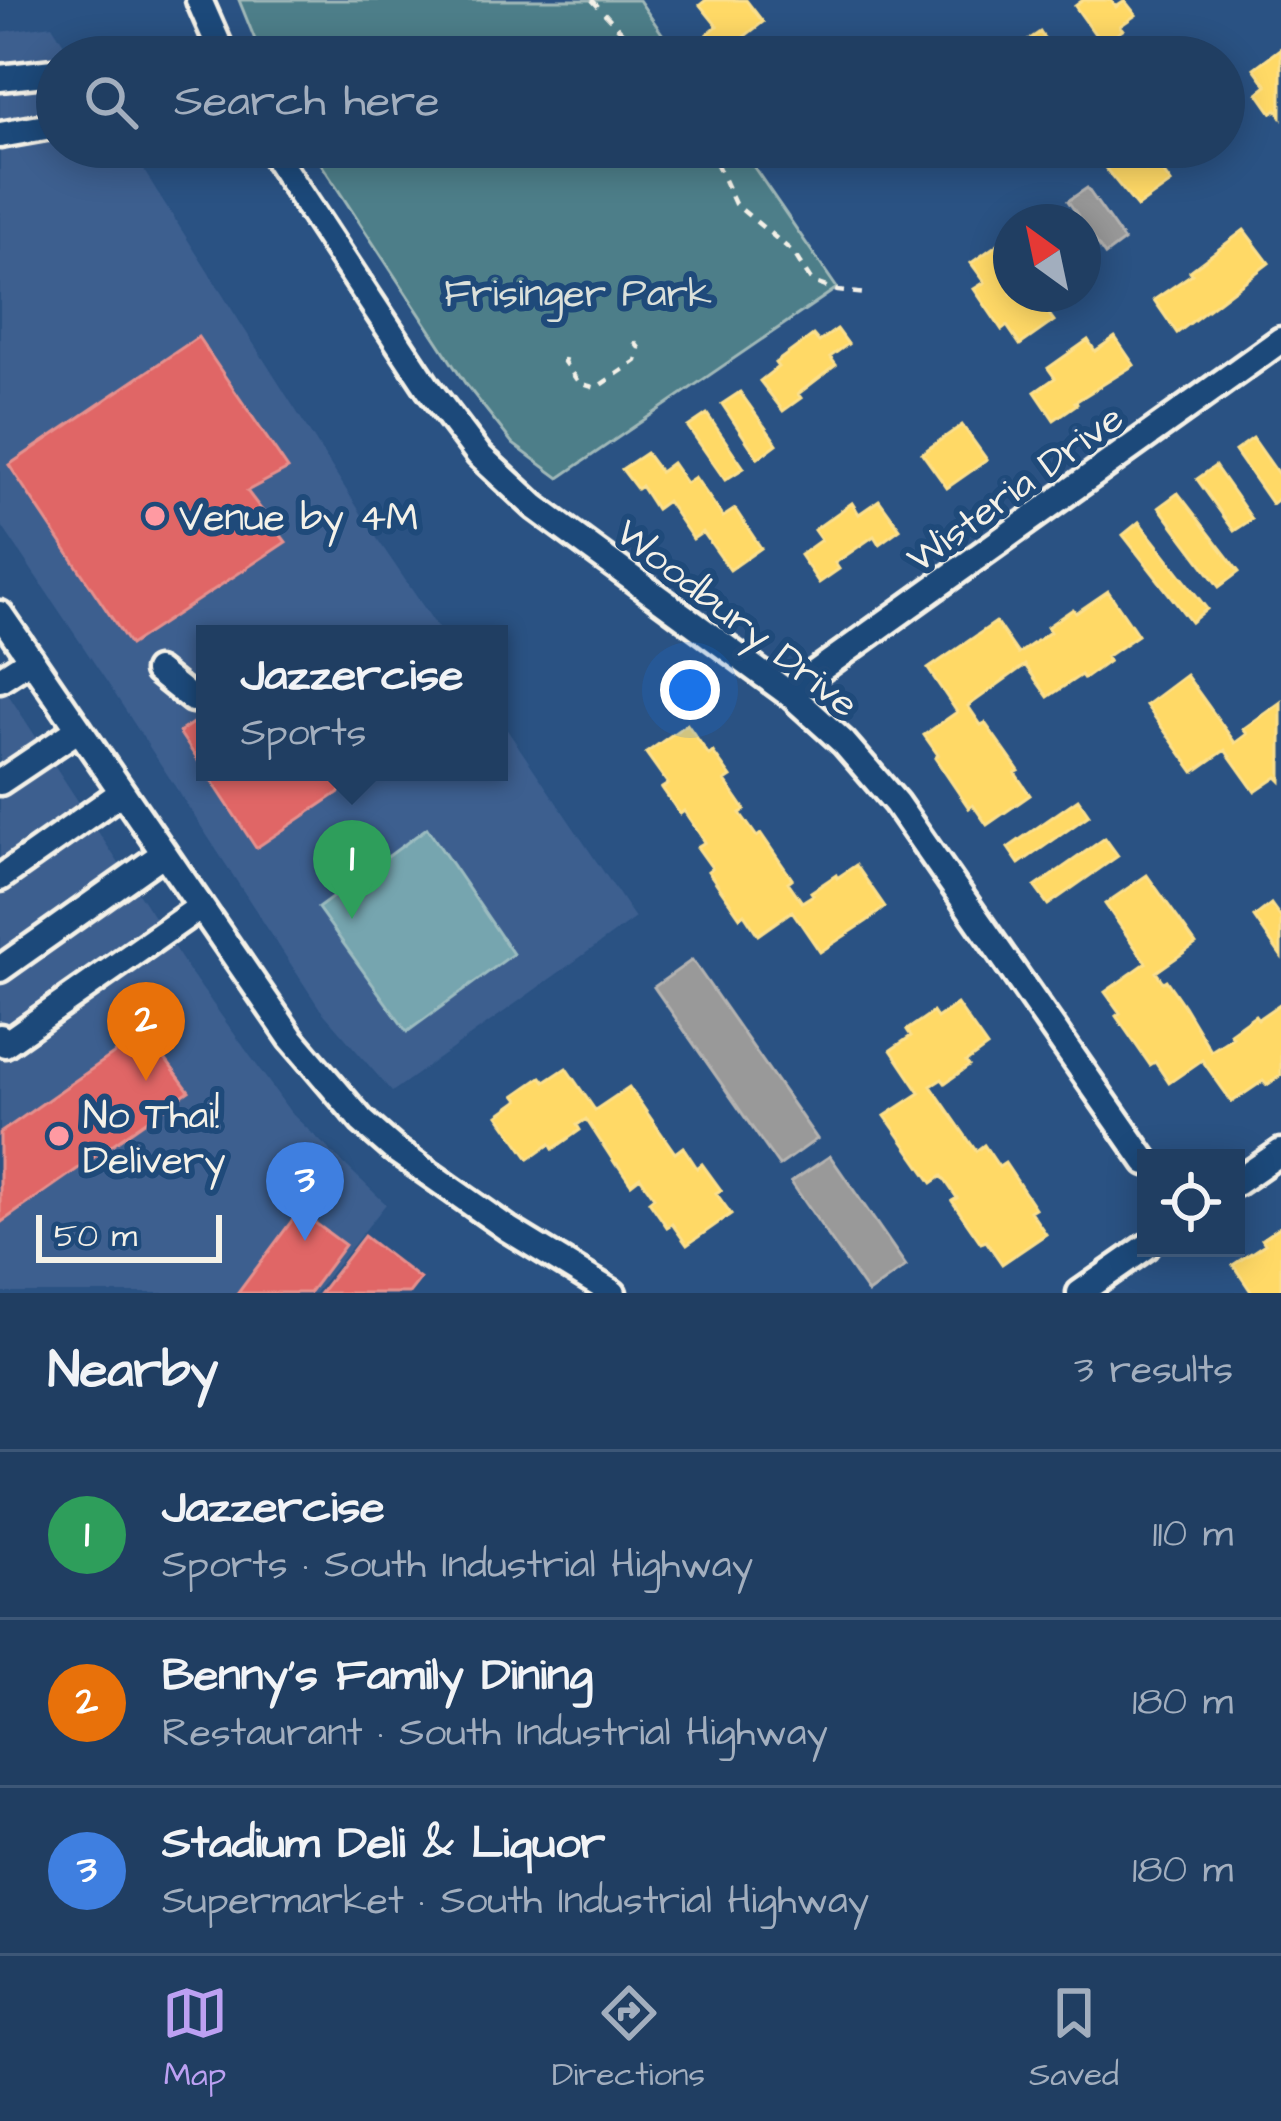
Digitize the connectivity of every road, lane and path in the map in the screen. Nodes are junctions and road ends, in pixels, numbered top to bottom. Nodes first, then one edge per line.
1 (199, 0) edge
2 (596, 0) edge
3 (215, 36) edge
4 (624, 36) edge
5 (36, 74) edge
6 (0, 78) edge
7 (36, 129) edge
8 (0, 135) edge
9 (283, 168) edge
10 (719, 168) edge
11 (866, 295) dead end
12 (633, 340) dead end
13 (1281, 340) edge
14 (565, 358) dead end
15 (0, 614) edge
16 (31, 659) junction
17 (157, 671) dead end
18 (0, 679) edge
19 (792, 696) junction
20 (192, 699) dead end
21 (79, 729) junction
22 (0, 782) edge
23 (122, 792) junction
24 (164, 853) junction
25 (0, 878) edge
26 (200, 907) junction
27 (0, 969) edge
28 (0, 1037) edge
29 (1137, 1149) edge
30 (1281, 1152) edge
31 (1245, 1178) edge
32 (1137, 1253) edge
33 (613, 1293) edge
34 (1080, 1293) edge

1 - 3 street
2 - 4 path
5 - 6 street
7 - 8 street
9 - 19 street, Woodbury Drive
10 - 11 path
12 - 14 path
13 - 19 street, Wisteria Drive
15 - 16 street
16 - 18 street
16 - 21 street
17 - 20 street
19 - 29 street, Woodbury Drive
21 - 22 street
21 - 23 street
23 - 24 street
23 - 25 street
24 - 26 street
24 - 27 street
26 - 28 street
26 - 33 street
30 - 31 street
32 - 34 street

